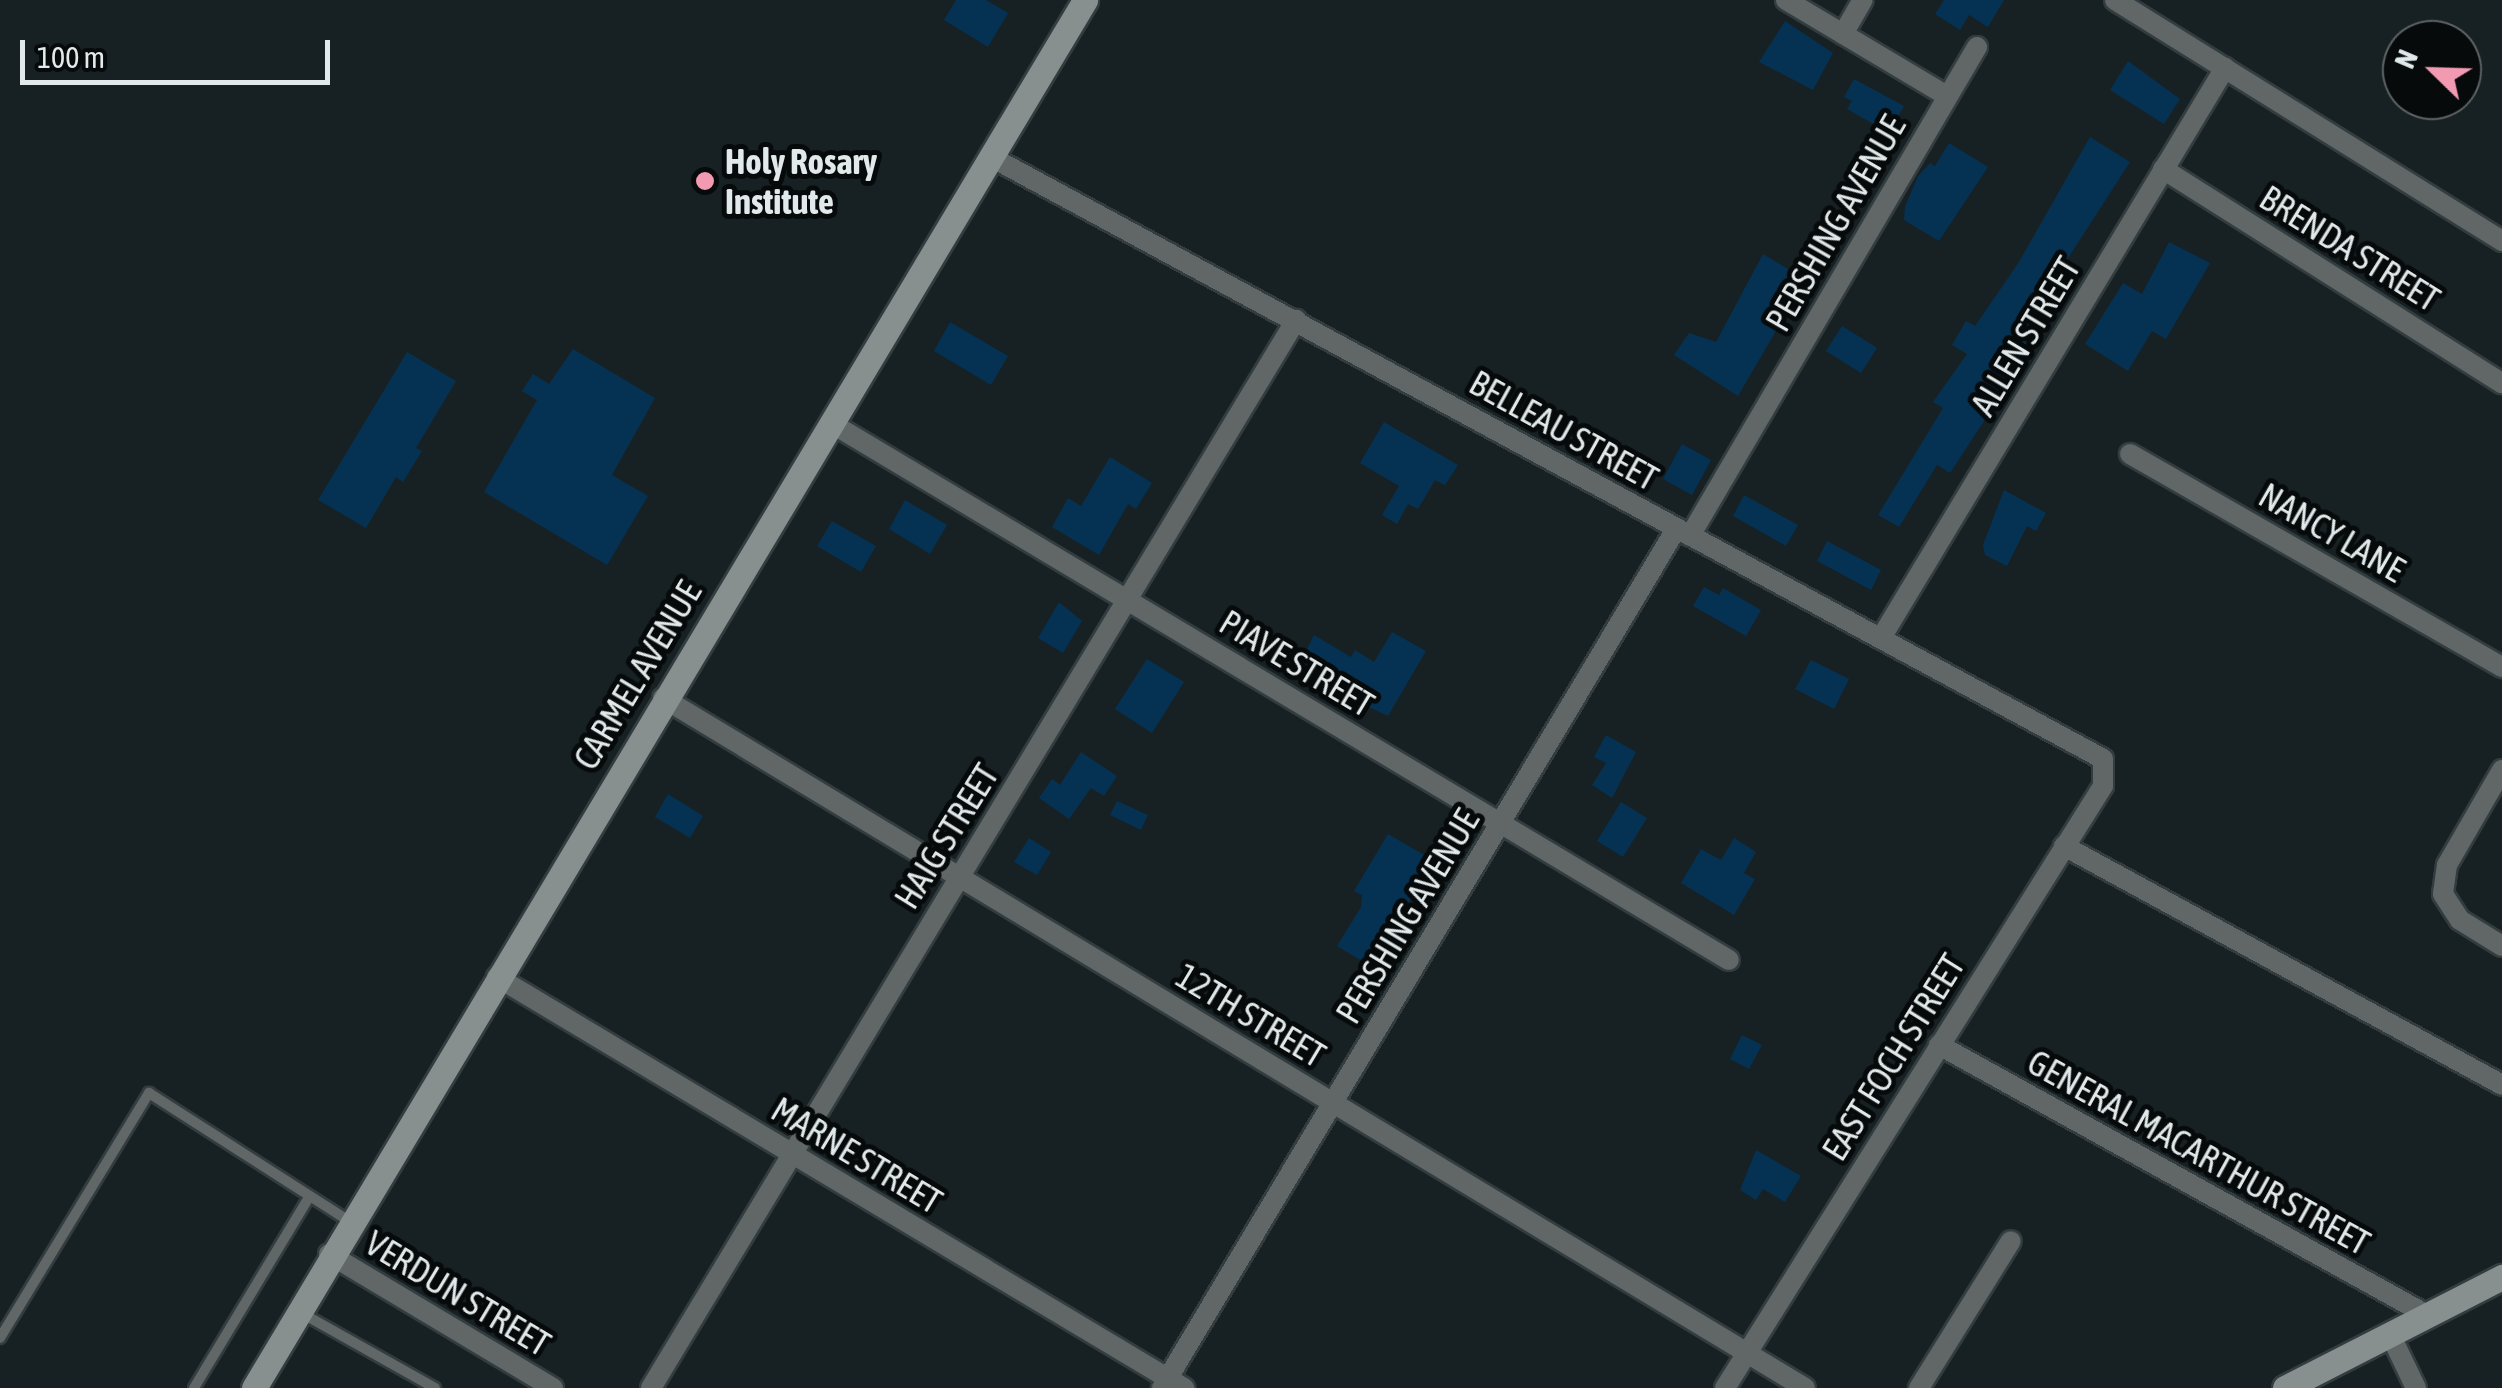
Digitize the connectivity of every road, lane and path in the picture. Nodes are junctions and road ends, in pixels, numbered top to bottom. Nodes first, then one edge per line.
1 (1085, 0) edge
2 (1786, 0) edge
3 (1863, 0) edge
4 (2115, 0) edge
5 (1843, 34) junction
6 (1976, 47) dead end
7 (2225, 68) junction
8 (1947, 96) junction
9 (992, 158) junction
10 (2163, 168) junction
11 (2502, 241) edge
12 (1296, 320) junction
13 (2502, 383) edge
14 (832, 422) junction
15 (2130, 454) dead end
16 (1683, 532) junction
17 (1129, 601) junction
18 (1880, 638) junction
19 (2502, 667) edge
20 (663, 698) junction
21 (2103, 759) joint
22 (2502, 770) edge
23 (1501, 823) junction
24 (2064, 846) junction
25 (958, 877) junction
26 (2502, 946) edge
27 (1729, 960) dead end
28 (497, 978) junction
29 (1939, 1045) junction
30 (2502, 1085) edge
31 (1334, 1103) junction
32 (791, 1154) junction
33 (310, 1196) junction
34 (350, 1221) junction
35 (2012, 1242) dead end
36 (329, 1254) junction
37 (2502, 1277) edge
38 (298, 1310) junction
39 (2427, 1316) junction
40 (2390, 1334) junction
41 (0, 1338) edge
42 (1747, 1352) junction
43 (1171, 1385) edge
44 (257, 1387) edge
45 (194, 1388) edge
46 (435, 1388) edge
47 (553, 1388) edge
48 (652, 1388) edge
49 (1726, 1388) edge
50 (1805, 1388) edge
51 (1919, 1388) edge
52 (2284, 1388) edge
53 (2416, 1388) edge

1 - 9 main road, CARMEL AVENUE
2 - 5 street
3 - 5 street
4 - 7 street
5 - 8 street
6 - 8 street, PERSHING AVENUE
7 - 10 street, ALLEN STREET
7 - 11 street
8 - 16 street, PERSHING AVENUE
9 - 12 street, BELLEAU STREET
9 - 14 main road, CARMEL AVENUE
10 - 13 street, BRENDA STREET
10 - 18 street, ALLEN STREET
12 - 16 street, BELLEAU STREET
12 - 17 street, HAIG STREET
14 - 17 street, PIAVE STREET
14 - 20 main road, CARMEL AVENUE
15 - 19 street, NANCY LANE
16 - 18 street, BELLEAU STREET
16 - 23 street, PERSHING AVENUE
17 - 23 street, PIAVE STREET
17 - 25 street, HAIG STREET
18 - 21 street, BELLEAU STREET
20 - 25 street, 12TH STREET
20 - 28 main road, CARMEL AVENUE
21 - 24 street, EAST FOCH STREET
22 - 26 street
23 - 27 street, PIAVE STREET
23 - 31 street, PERSHING AVENUE
24 - 29 street, EAST FOCH STREET
24 - 30 street
25 - 31 street, 12TH STREET
25 - 32 street, HAIG STREET
28 - 32 street, MARNE STREET
28 - 34 main road, CARMEL AVENUE
29 - 39 street, GENERAL MACARTHUR STREET
29 - 42 street, EAST FOCH STREET
31 - 42 street, 12TH STREET
31 - 43 street, PERSHING AVENUE
32 - 43 street, MARNE STREET
32 - 48 street, HAIG STREET
33 - 34 lane
33 - 41 lane
33 - 45 lane
34 - 36 main road, CARMEL AVENUE
35 - 51 street
36 - 38 main road, CARMEL AVENUE
36 - 47 street, VERDUN STREET
37 - 39 main road
38 - 44 main road, CARMEL AVENUE
38 - 46 lane
39 - 40 main road
40 - 52 main road
40 - 53 street
42 - 49 street, EAST FOCH STREET
42 - 50 street, 12TH STREET

